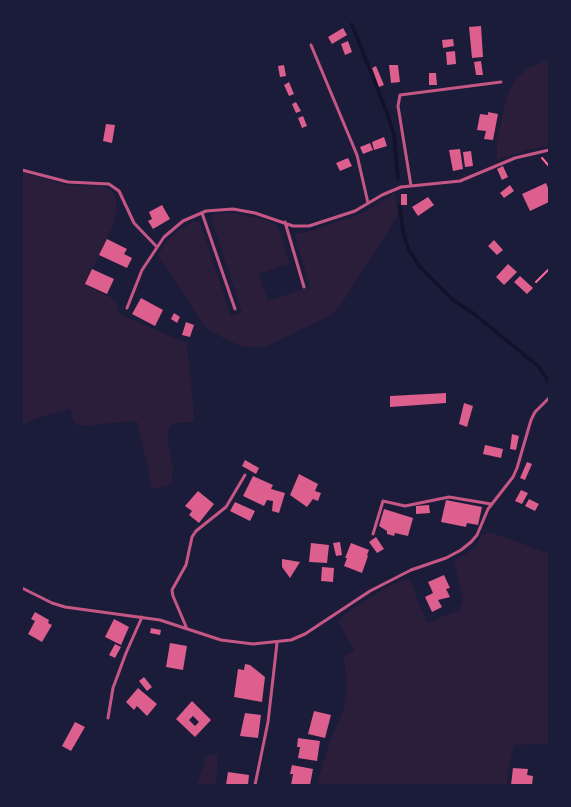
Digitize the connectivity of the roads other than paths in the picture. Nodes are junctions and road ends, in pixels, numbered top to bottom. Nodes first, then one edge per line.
1 (311, 45) dead end
2 (501, 82) dead end
3 (549, 150) edge
4 (22, 170) edge
5 (411, 186) junction
6 (368, 203) junction
7 (202, 213) junction
8 (285, 222) junction
9 (156, 246) junction
10 (304, 287) dead end
11 (127, 308) dead end
12 (235, 309) dead end
13 (549, 398) edge
14 (245, 475) dead end
15 (491, 504) junction
16 (373, 534) dead end
17 (22, 588) edge
18 (142, 618) junction
19 (187, 629) junction
20 (277, 642) junction
21 (108, 718) dead end
22 (255, 785) edge

1 - 6 lane
2 - 5 lane
3 - 5 lane
4 - 9 lane
5 - 6 lane
6 - 8 lane
7 - 8 lane
7 - 9 lane
7 - 12 lane
8 - 10 lane
9 - 11 lane
13 - 15 lane
14 - 19 lane
15 - 16 lane
15 - 20 lane
17 - 18 lane
18 - 19 lane
18 - 21 lane
19 - 20 lane
20 - 22 lane

